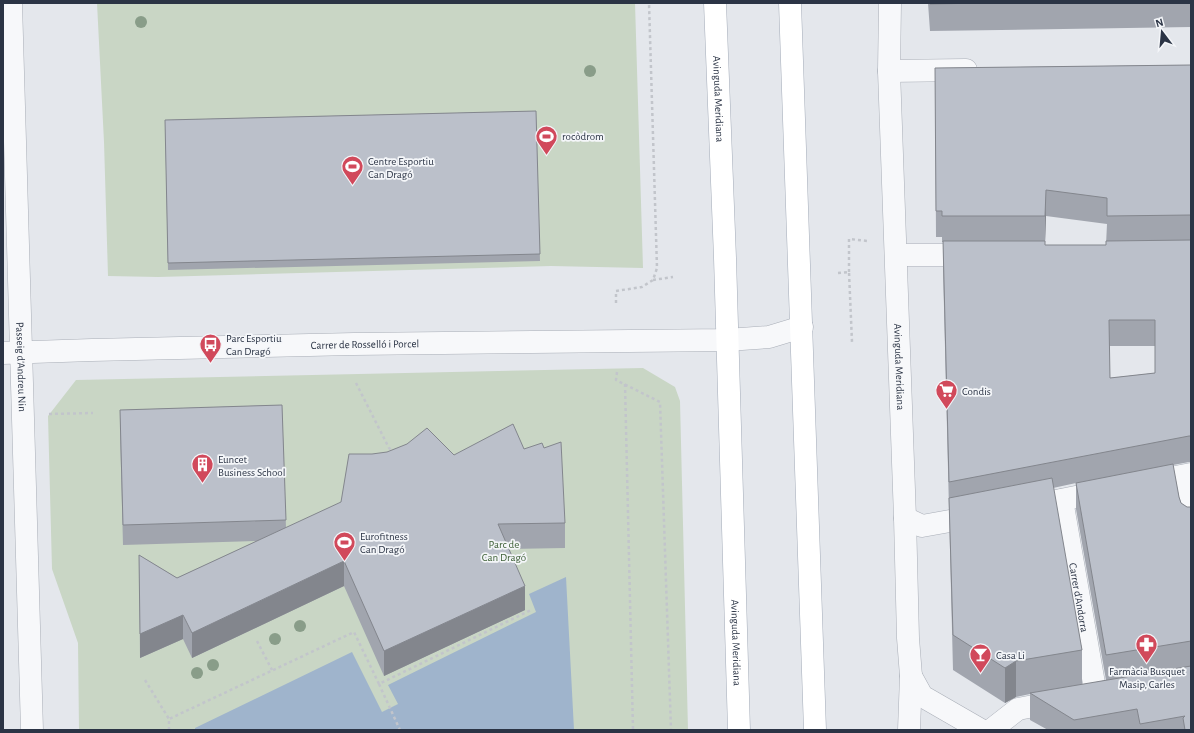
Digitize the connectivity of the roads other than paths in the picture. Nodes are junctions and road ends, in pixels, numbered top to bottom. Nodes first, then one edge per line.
1 (11, 3) edge
2 (715, 3) edge
3 (790, 3) edge
4 (890, 3) edge
5 (989, 70) edge
6 (889, 71) junction
7 (896, 255) junction
8 (993, 255) edge
9 (802, 327) junction
10 (727, 340) junction
11 (12, 353) edge
12 (1187, 475) edge
13 (1062, 500) junction
14 (905, 518) junction
15 (1191, 521) edge
16 (911, 676) junction
17 (1118, 691) edge
18 (1096, 695) junction
19 (32, 730) edge
20 (739, 730) edge
21 (815, 730) edge
22 (909, 730) edge
23 (981, 730) edge
24 (991, 730) edge

1 - 11 street, Passeig d'Andreu Nin
2 - 10 main road, Avinguda Meridiana
3 - 9 main road
4 - 6 street, Avinguda Meridiana
5 - 6 street
6 - 7 street, Avinguda Meridiana
7 - 8 street
7 - 14 street, Avinguda Meridiana
9 - 10 street
9 - 21 main road
10 - 11 street, Carrer de Rosselló i Porcel
10 - 20 main road, Avinguda Meridiana
11 - 19 street, Passeig d'Andreu Nin
12 - 13 street
12 - 15 street
13 - 14 street
13 - 18 street, Carrer d'Andorra
14 - 16 street, Avinguda Meridiana
16 - 22 street, Avinguda Meridiana
16 - 23 street
17 - 18 street
18 - 24 street

